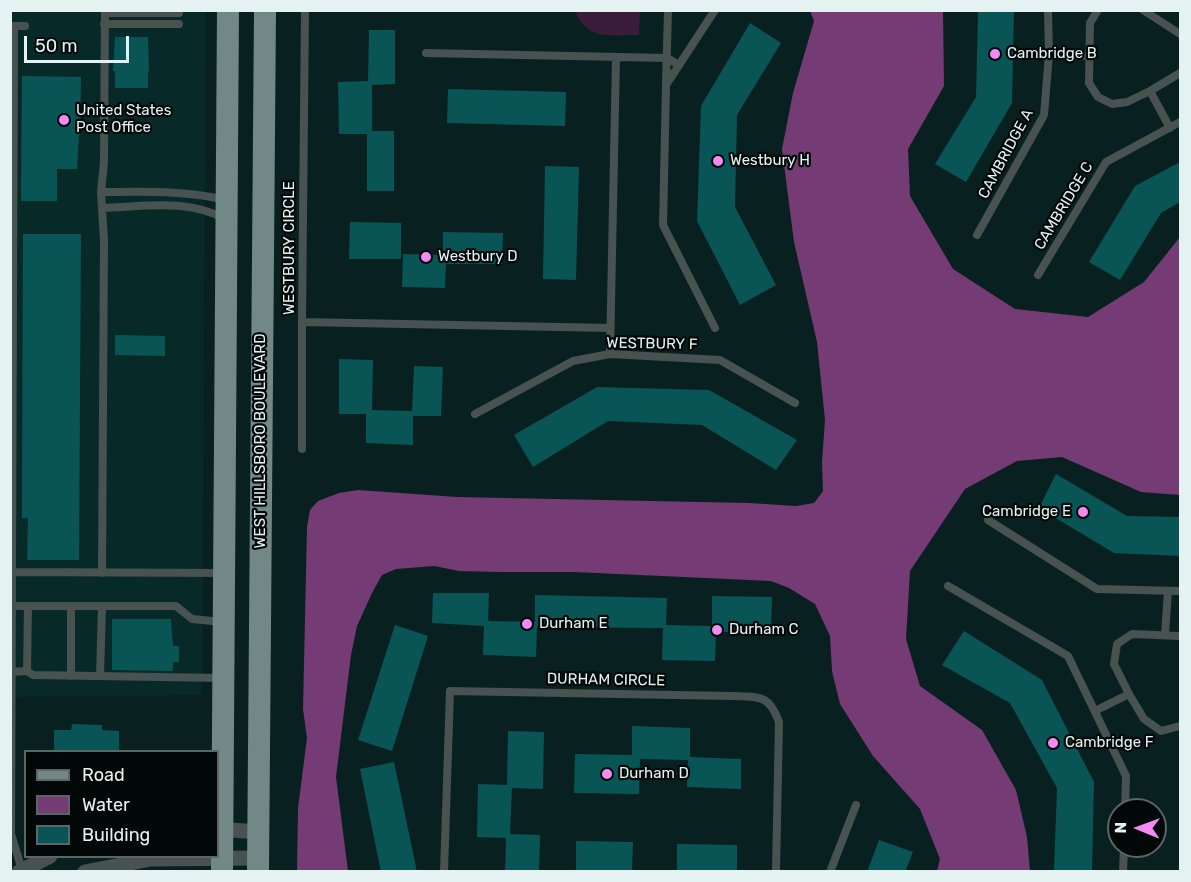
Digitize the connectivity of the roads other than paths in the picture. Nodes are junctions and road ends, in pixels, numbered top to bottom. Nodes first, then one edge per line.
1 (228, 10) edge
2 (265, 10) edge
3 (305, 10) edge
4 (668, 10) edge
5 (715, 10) edge
6 (1048, 10) edge
7 (1098, 10) edge
8 (105, 12) edge
9 (1149, 12) edge
10 (179, 13) dead end
11 (104, 24) junction
12 (179, 24) dead end
13 (12, 26) edge
14 (25, 26) dead end
15 (1180, 34) edge
16 (426, 52) dead end
17 (1049, 54) junction
18 (1089, 56) junction
19 (616, 57) junction
20 (667, 58) junction
21 (679, 65) junction
22 (1180, 73) edge
23 (666, 85) junction
24 (1150, 91) junction
25 (1180, 122) edge
26 (1170, 128) junction
27 (227, 160) junction
28 (101, 192) junction
29 (263, 192) junction
30 (102, 208) junction
31 (227, 211) junction
32 (977, 235) dead end
33 (262, 249) junction
34 (1038, 275) dead end
35 (302, 322) junction
36 (610, 328) junction
37 (715, 328) dead end
38 (610, 354) junction
39 (795, 403) dead end
40 (475, 414) dead end
41 (302, 449) dead end
42 (988, 520) dead end
43 (12, 572) edge
44 (102, 573) junction
45 (224, 573) junction
46 (948, 586) dead end
47 (1168, 591) junction
48 (1180, 591) edge
49 (12, 606) edge
50 (28, 606) junction
51 (71, 606) junction
52 (102, 606) junction
53 (224, 622) junction
54 (1165, 635) junction
55 (1180, 636) edge
56 (27, 671) junction
57 (11, 672) edge
58 (71, 676) junction
59 (100, 676) junction
60 (224, 678) junction
61 (1129, 694) junction
62 (1095, 711) junction
63 (1180, 726) edge
64 (1125, 798) edge
65 (856, 805) dead end
66 (220, 829) edge
67 (258, 832) junction
68 (46, 858) edge
69 (222, 865) edge
70 (258, 865) edge
71 (20, 871) edge
72 (85, 872) edge
73 (444, 872) edge
74 (776, 872) edge
75 (830, 872) edge

1 - 27 main road
2 - 29 main road, WEST HILLSBORO BOULEVARD
3 - 35 lane, WESTBURY CIRCLE
4 - 20 lane
5 - 21 lane
6 - 17 lane, CAMBRIDGE A
7 - 18 lane
8 - 10 lane
8 - 11 lane
9 - 15 lane
11 - 12 lane
11 - 28 lane
13 - 14 lane
13 - 43 lane
16 - 19 lane
17 - 18 lane
17 - 32 lane, CAMBRIDGE A
18 - 24 lane
19 - 20 lane
19 - 36 lane
20 - 21 lane
20 - 23 lane
21 - 23 lane
22 - 24 lane
23 - 37 lane
24 - 26 lane
25 - 26 lane, CAMBRIDGE C
26 - 34 lane, CAMBRIDGE C
27 - 29 main road
27 - 31 main road
28 - 30 lane
28 - 31 lane
29 - 33 main road, WEST HILLSBORO BOULEVARD
30 - 31 lane
30 - 44 lane
31 - 33 main road
31 - 45 main road
33 - 67 main road, WEST HILLSBORO BOULEVARD
35 - 36 lane, WESTBURY CIRCLE
35 - 41 lane
36 - 38 lane
38 - 39 lane, WESTBURY F
38 - 40 lane, WESTBURY F
42 - 47 lane
43 - 44 lane
43 - 49 lane
44 - 45 lane
45 - 53 main road
46 - 62 lane
47 - 48 lane
47 - 54 lane
49 - 50 lane
49 - 57 lane
50 - 51 lane
50 - 56 lane
51 - 52 lane
51 - 58 lane
52 - 53 lane
52 - 59 lane
53 - 60 main road
54 - 55 lane
54 - 61 lane
56 - 57 lane
56 - 58 lane
57 - 71 lane
58 - 59 lane
59 - 60 lane
60 - 66 main road
61 - 62 lane
61 - 63 lane
62 - 64 lane
65 - 75 lane
66 - 67 street
66 - 69 main road
67 - 70 main road, WEST HILLSBORO BOULEVARD
68 - 71 street
69 - 70 street
69 - 72 street
73 - 74 lane, DURHAM CIRCLE

